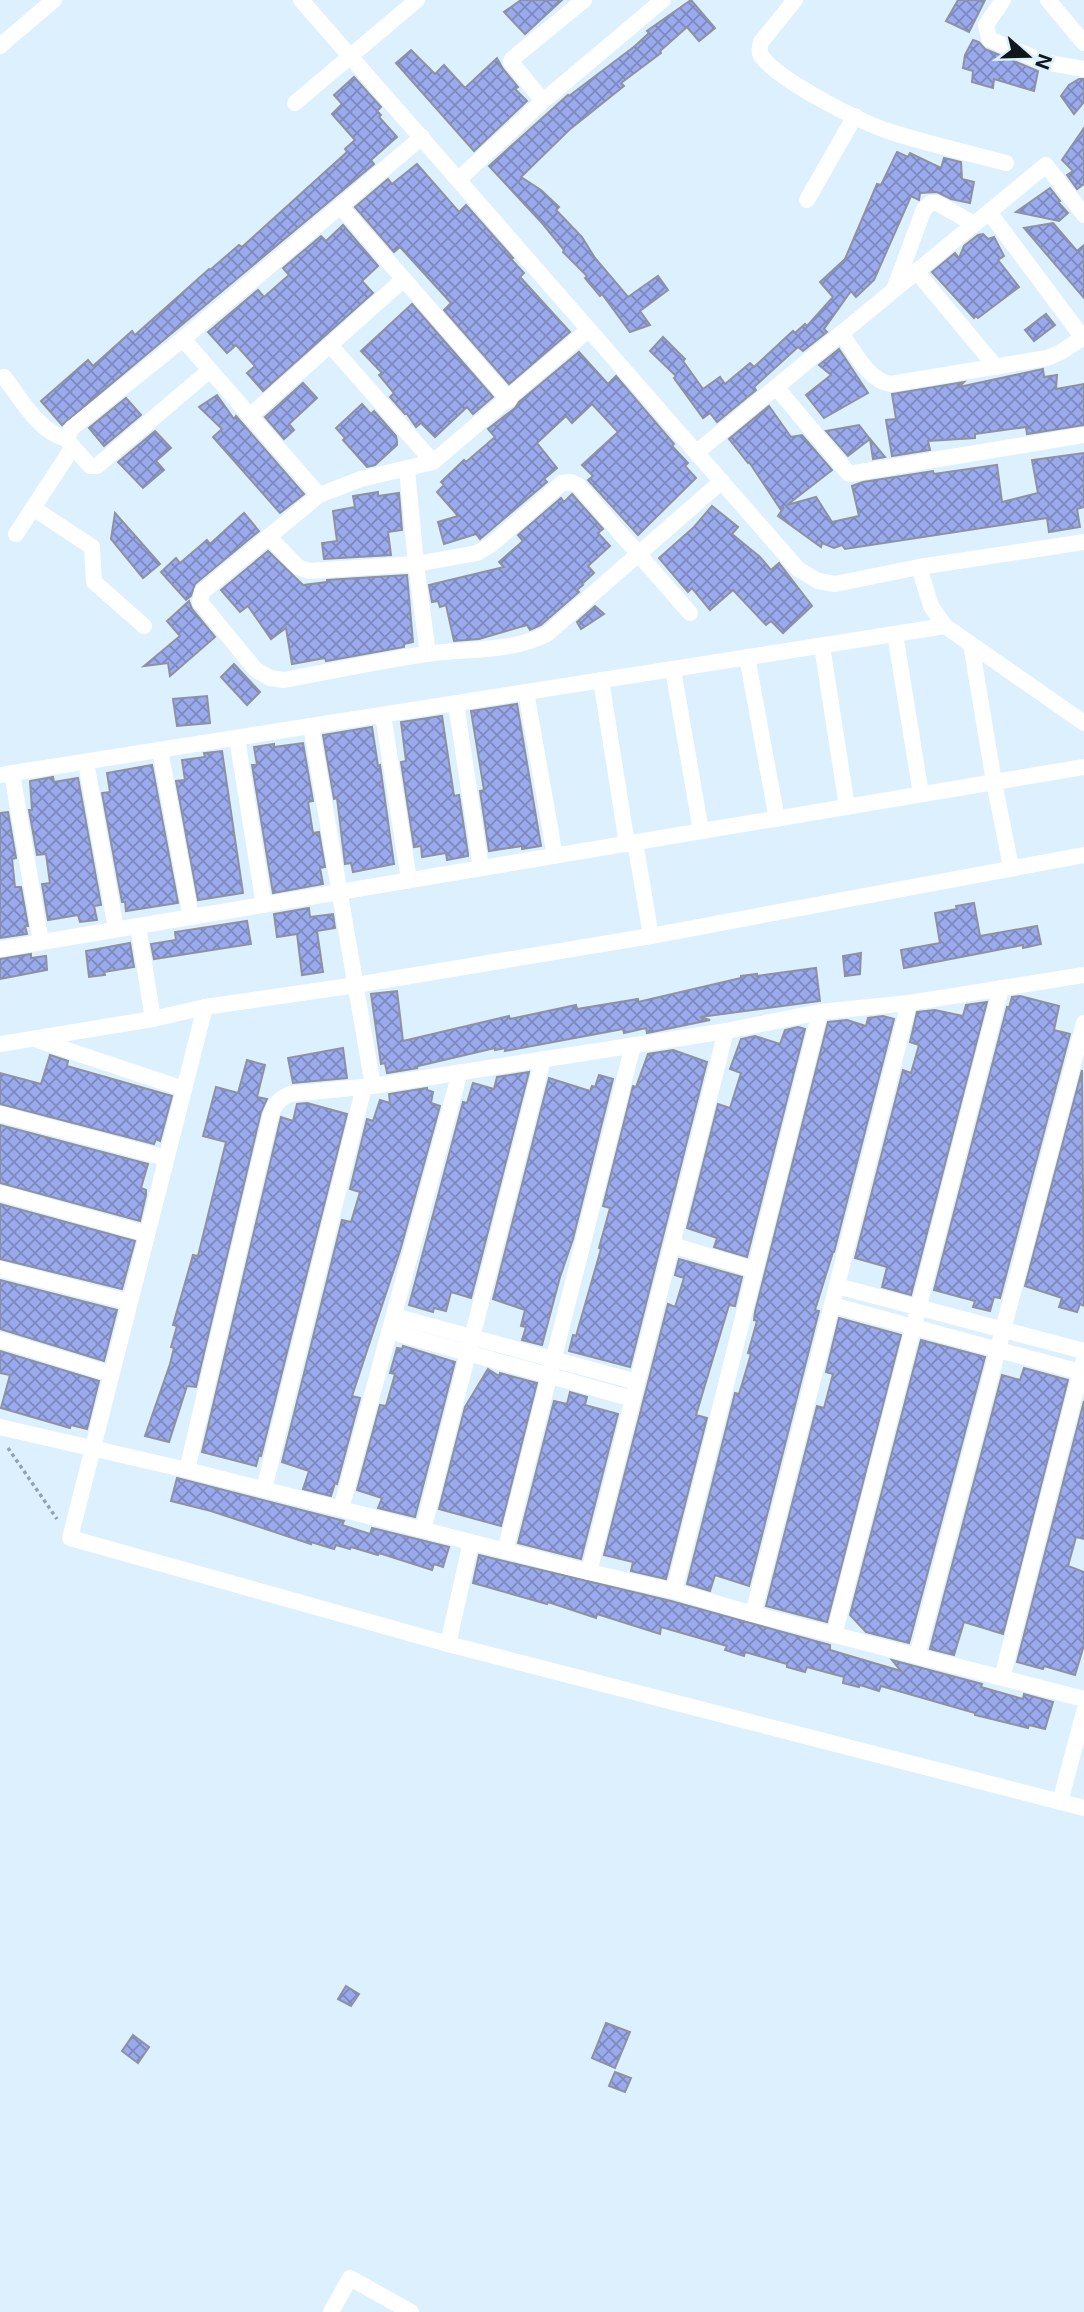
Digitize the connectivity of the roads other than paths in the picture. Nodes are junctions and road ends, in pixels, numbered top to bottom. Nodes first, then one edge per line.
1 (54, 0) edge
2 (302, 0) edge
3 (417, 0) edge
4 (584, 0) edge
5 (663, 0) edge
6 (795, 0) edge
7 (1003, 0) edge
8 (1048, 0) edge
9 (1084, 43) edge
10 (0, 46) edge
11 (350, 56) junction
12 (1084, 69) edge
13 (543, 101) junction
14 (295, 103) dead end
15 (855, 116) junction
16 (422, 137) junction
17 (1006, 163) dead end
18 (459, 179) junction
19 (807, 200) dead end
20 (341, 207) junction
21 (989, 212) junction
22 (1084, 215) edge
23 (974, 224) junction
24 (916, 271) junction
25 (404, 279) junction
26 (894, 290) junction
27 (588, 330) junction
28 (841, 333) junction
29 (1084, 338) edge
30 (183, 339) junction
31 (330, 345) junction
32 (996, 367) junction
33 (209, 370) junction
34 (4, 377) dead end
35 (776, 387) junction
36 (509, 400) junction
37 (250, 416) junction
38 (1084, 435) edge
39 (70, 443) junction
40 (697, 452) junction
41 (433, 462) junction
42 (407, 469) junction
43 (722, 481) junction
44 (320, 495) junction
45 (33, 508) junction
46 (16, 534) dead end
47 (270, 538) junction
48 (1084, 542) edge
49 (637, 555) junction
50 (416, 564) junction
51 (919, 567) junction
52 (690, 613) dead end
53 (144, 626) dead end
54 (945, 626) junction
55 (895, 634) junction
56 (971, 644) junction
57 (822, 646) junction
58 (428, 654) junction
59 (747, 657) junction
60 (673, 669) junction
61 (601, 680) junction
62 (526, 692) junction
63 (456, 704) junction
64 (383, 715) junction
65 (1084, 723) edge
66 (310, 726) junction
67 (237, 738) junction
68 (160, 750) junction
69 (86, 762) junction
70 (1084, 767) edge
71 (6, 774) edge
72 (994, 782) junction
73 (921, 794) junction
74 (847, 807) junction
75 (777, 818) junction
76 (701, 831) junction
77 (631, 843) junction
78 (1084, 855) edge
79 (555, 856) junction
80 (1011, 867) junction
81 (481, 868) junction
82 (409, 880) junction
83 (340, 892) junction
84 (264, 905) junction
85 (191, 917) junction
86 (138, 926) junction
87 (116, 929) junction
88 (651, 936) junction
89 (41, 942) junction
90 (0, 949) edge
91 (1084, 975) edge
92 (356, 985) junction
93 (1001, 988) junction
94 (909, 1003) junction
95 (205, 1007) junction
96 (820, 1012) junction
97 (153, 1019) junction
98 (1084, 1023) edge
99 (726, 1031) junction
100 (32, 1039) junction
101 (0, 1044) edge
102 (633, 1045) junction
103 (543, 1059) junction
104 (460, 1072) junction
105 (369, 1086) junction
106 (184, 1089) junction
107 (0, 1114) edge
108 (166, 1158) junction
109 (0, 1193) edge
110 (147, 1234) junction
111 (672, 1245) junction
112 (0, 1269) edge
113 (755, 1270) junction
114 (836, 1286) junction
115 (130, 1302) junction
116 (832, 1305) junction
117 (918, 1308) junction
118 (391, 1324) junction
119 (914, 1327) junction
120 (1002, 1329) junction
121 (0, 1340) edge
122 (470, 1345) junction
123 (997, 1349) junction
124 (1084, 1351) edge
125 (553, 1359) junction
126 (1083, 1368) edge
127 (111, 1374) junction
128 (549, 1375) junction
129 (637, 1382) junction
130 (633, 1399) junction
131 (0, 1427) edge
132 (92, 1447) junction
133 (187, 1469) junction
134 (264, 1489) junction
135 (341, 1509) junction
136 (423, 1530) junction
137 (471, 1542) junction
138 (505, 1551) junction
139 (589, 1572) junction
140 (674, 1591) junction
141 (753, 1614) junction
142 (834, 1635) junction
143 (448, 1644) junction
144 (917, 1656) junction
145 (1002, 1678) junction
146 (1084, 1699) edge
147 (1084, 1713) edge
148 (1060, 1802) junction
149 (1084, 1808) edge
150 (331, 2312) edge
151 (411, 2312) edge

1 - 10 street
2 - 11 street
3 - 11 street
4 - 13 street
5 - 13 street
6 - 15 street
7 - 12 street
8 - 9 street
11 - 14 street
11 - 16 street
13 - 18 street
15 - 17 street
15 - 19 street
16 - 18 street
16 - 20 street
18 - 27 street
20 - 25 street
20 - 30 street
21 - 22 street
21 - 23 street
21 - 29 street
23 - 24 street
23 - 26 street
24 - 26 street
24 - 32 street
25 - 31 street
25 - 36 street
26 - 28 street
27 - 36 street
27 - 40 street
28 - 32 street
28 - 35 street
29 - 32 street
30 - 33 street
30 - 39 street
31 - 37 street
31 - 41 street
33 - 37 street
33 - 39 street
34 - 39 street
35 - 38 street
35 - 40 street
36 - 41 street
37 - 44 street
39 - 45 street
40 - 43 street
41 - 42 street
42 - 44 street
42 - 50 street
43 - 49 street
43 - 51 street
44 - 47 street
45 - 46 street
45 - 53 street
47 - 50 street
47 - 58 street
48 - 51 street
49 - 50 street
49 - 52 street
49 - 58 street
50 - 58 street
51 - 54 street
54 - 55 street
54 - 56 street
55 - 57 street
55 - 73 street
56 - 65 street
56 - 72 street
57 - 59 street
57 - 74 street
59 - 60 street
59 - 75 street
60 - 61 street
60 - 76 street
61 - 62 street
61 - 77 street
62 - 63 street
62 - 79 street
63 - 64 street
63 - 81 street
64 - 66 street
64 - 82 street
66 - 67 street
66 - 83 street
67 - 68 street
67 - 84 street
68 - 69 street
68 - 85 street
69 - 71 street
69 - 87 street
70 - 72 street
71 - 89 street
72 - 73 street
72 - 80 street
73 - 74 street
74 - 75 street
75 - 76 street
76 - 77 street
77 - 79 street
77 - 88 street
78 - 80 street
79 - 81 street
80 - 88 street
81 - 82 street
82 - 83 street
83 - 84 street
83 - 92 street
84 - 85 street
85 - 86 street
86 - 87 street
86 - 97 street
87 - 89 street
88 - 92 street
89 - 90 street
91 - 93 street
92 - 95 street
92 - 105 street
93 - 94 street
93 - 117 street
94 - 96 street
94 - 114 street
95 - 97 street
95 - 106 street
96 - 99 street
96 - 113 street
97 - 100 street
98 - 120 street
99 - 102 street
99 - 111 street
100 - 101 street
100 - 106 street
102 - 103 street
102 - 125 street
103 - 104 street
103 - 122 street
104 - 105 street
104 - 118 street
105 - 133 street
105 - 134 street
106 - 108 street
107 - 108 street
108 - 110 street
109 - 110 street
110 - 115 street
111 - 113 street
111 - 129 street
112 - 115 street
113 - 140 street
114 - 116 street
114 - 117 street
115 - 127 street
116 - 119 street
116 - 141 street
117 - 119 street
117 - 120 street
118 - 122 street
118 - 135 street
119 - 123 street
119 - 142 street
120 - 123 street
120 - 124 street
121 - 127 street
122 - 125 street
122 - 128 street
122 - 136 street
123 - 126 street
123 - 144 street
125 - 128 street
125 - 129 street
126 - 145 street
127 - 132 street
128 - 130 street
128 - 138 street
129 - 130 street
130 - 139 street
131 - 132 street
132 - 133 street
132 - 143 street
133 - 134 street
134 - 135 street
135 - 136 street
136 - 137 street
137 - 138 street
137 - 143 street
138 - 139 street
139 - 140 street
140 - 141 street
141 - 142 street
142 - 144 street
143 - 148 street
144 - 145 street
145 - 146 street
147 - 148 street
148 - 149 street
150 - 151 street

